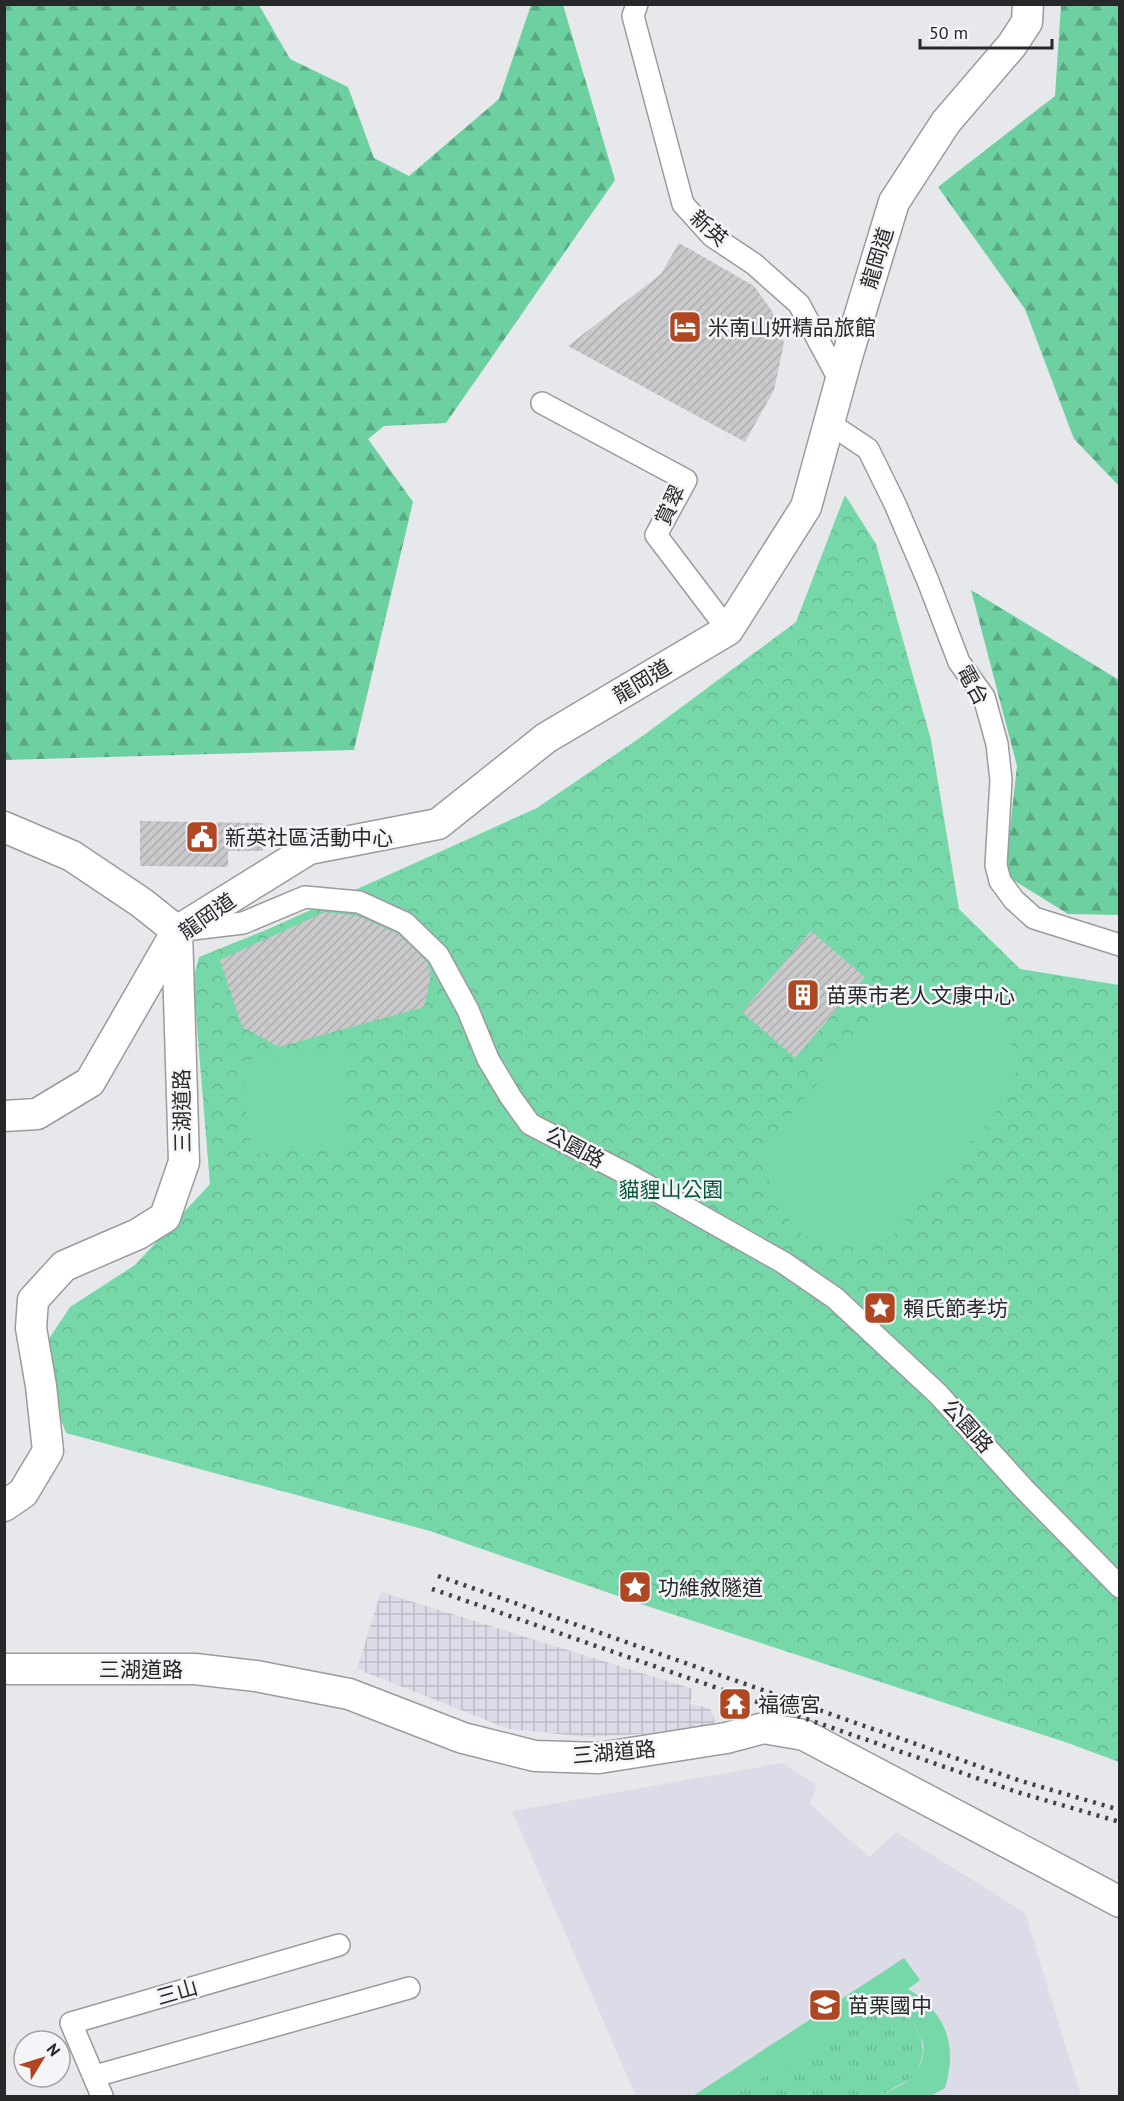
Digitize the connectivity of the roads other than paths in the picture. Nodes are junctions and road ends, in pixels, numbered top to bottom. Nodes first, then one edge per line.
1 (637, 4) edge
2 (1028, 4) edge
3 (840, 381) junction
4 (542, 403) dead end
5 (829, 423) junction
6 (728, 630) junction
7 (4, 827) edge
8 (177, 931) junction
9 (1119, 945) edge
10 (4, 1116) edge
11 (4, 1506) edge
12 (1119, 1587) edge
13 (4, 1670) edge
14 (1119, 1902) edge
15 (339, 1945) dead end
16 (409, 1988) dead end
17 (94, 2076) junction
18 (102, 2097) edge

1 - 3 street, 新英
2 - 3 street, 龍岡道
3 - 5 street, 龍岡道
4 - 6 street, 賞翠
5 - 6 street, 龍岡道
5 - 9 street, 電台
6 - 8 street, 龍岡道
7 - 8 street
8 - 10 street, 龍岡道
8 - 11 street, 三湖道路
8 - 12 street, 公園路
13 - 14 street, 三湖道路
15 - 17 street, 三山
16 - 17 street
17 - 18 street, 三山

